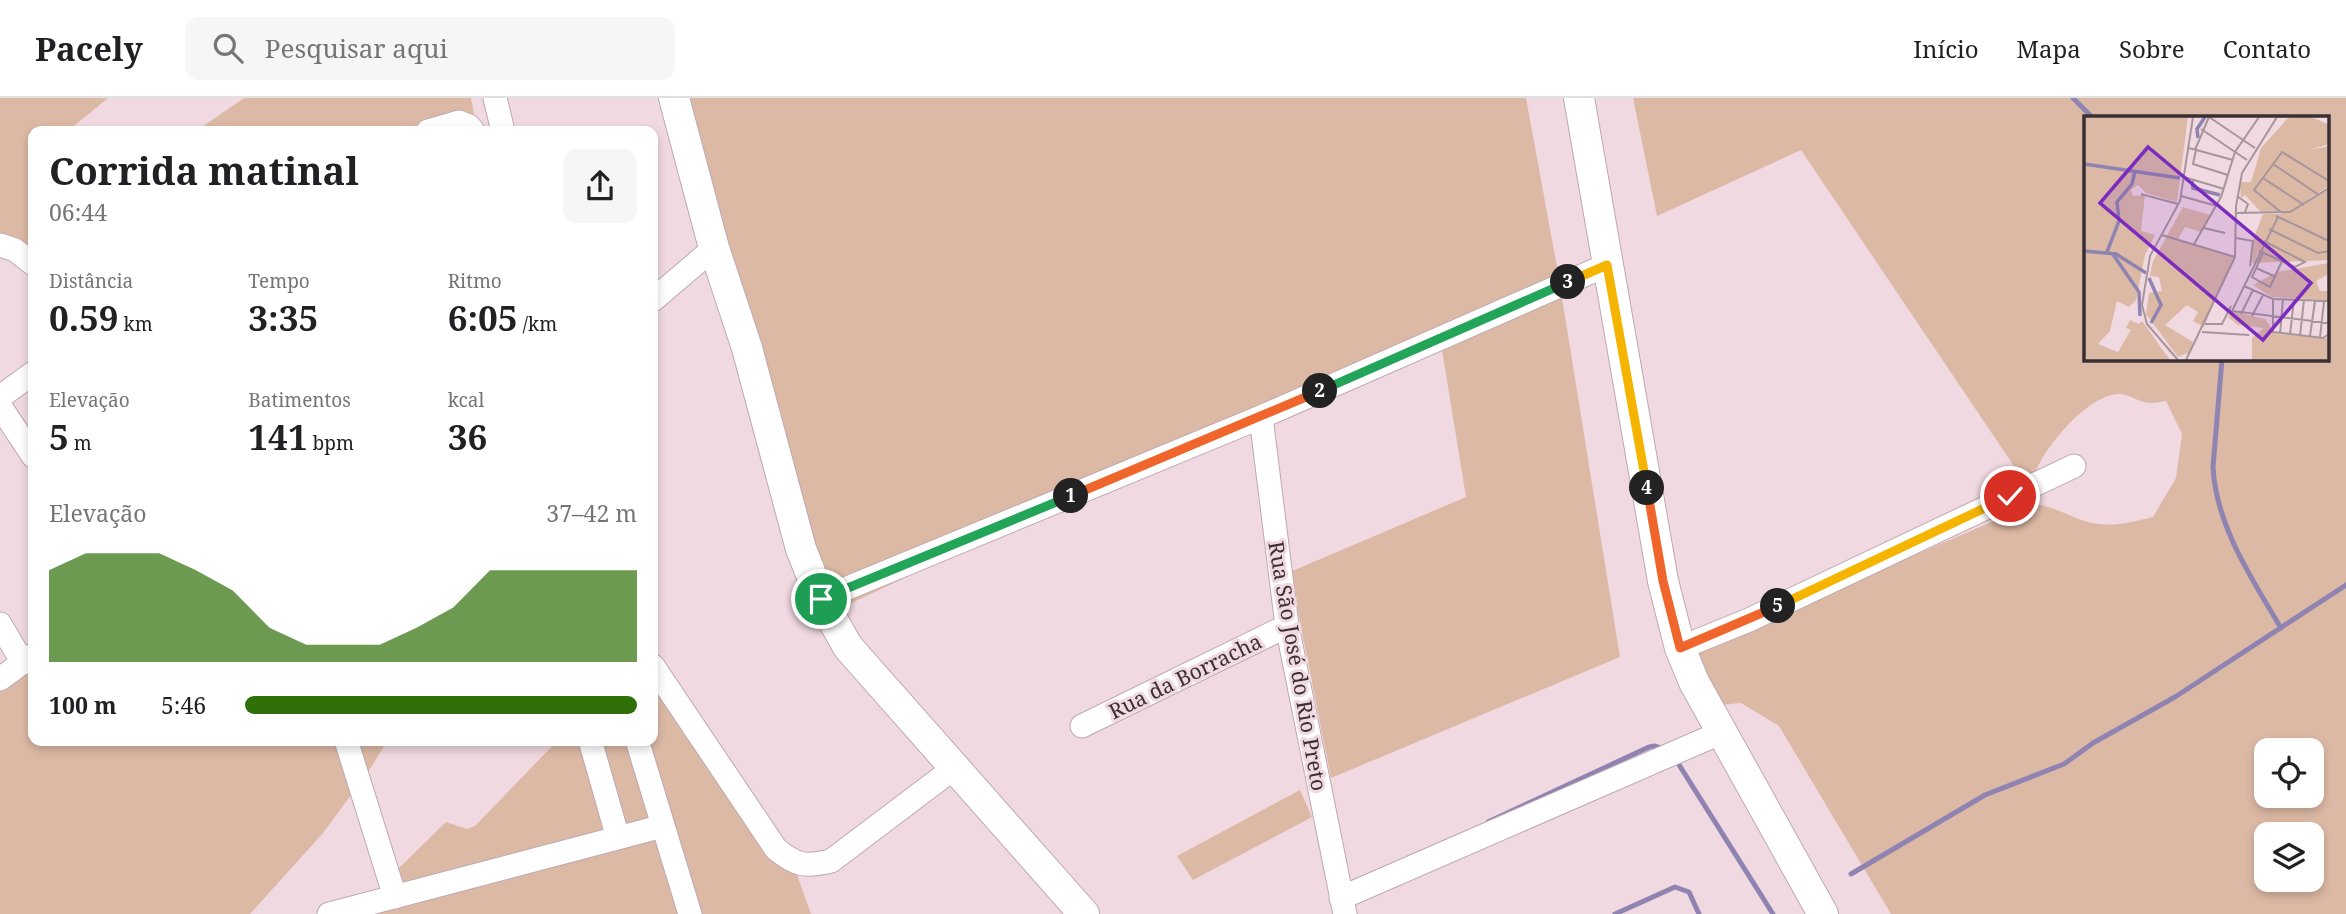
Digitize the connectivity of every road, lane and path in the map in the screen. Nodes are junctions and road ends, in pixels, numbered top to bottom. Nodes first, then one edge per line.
1 (495, 98) edge
2 (674, 98) edge
3 (1579, 98) edge
4 (445, 126) edge
5 (466, 126) edge
6 (502, 126) edge
7 (715, 248) junction
8 (1607, 265) junction
9 (658, 296) edge
10 (28, 377) edge
11 (0, 397) edge
12 (0, 405) edge
13 (1261, 417) junction
14 (28, 448) edge
15 (2074, 466) dead end
16 (821, 599) junction
17 (0, 624) edge
18 (1287, 626) junction
19 (1680, 648) junction
20 (28, 659) edge
21 (658, 673) edge
22 (0, 679) edge
23 (1082, 726) dead end
24 (1720, 733) junction
25 (348, 746) edge
26 (592, 746) edge
27 (639, 746) edge
28 (954, 768) junction
29 (663, 826) junction
30 (618, 838) junction
31 (395, 897) junction
32 (1343, 906) edge
33 (329, 914) edge
34 (690, 914) edge
35 (1084, 914) edge
36 (1822, 914) edge

1 - 6 street
2 - 7 main road
3 - 8 main road
4 - 5 street
7 - 9 street
7 - 16 main road
8 - 13 street
8 - 19 main road
10 - 11 street
12 - 14 street
13 - 16 street
13 - 18 street, Rua São José do Rio Preto
15 - 19 street
16 - 28 main road
17 - 20 street
18 - 23 street, Rua da Borracha
18 - 32 street, Rua São José do Rio Preto
19 - 24 main road
20 - 22 street
21 - 28 street
24 - 32 street
24 - 36 main road
25 - 31 street
26 - 30 street
27 - 29 street
28 - 35 main road
29 - 30 street
29 - 34 street
30 - 31 street
31 - 33 street

